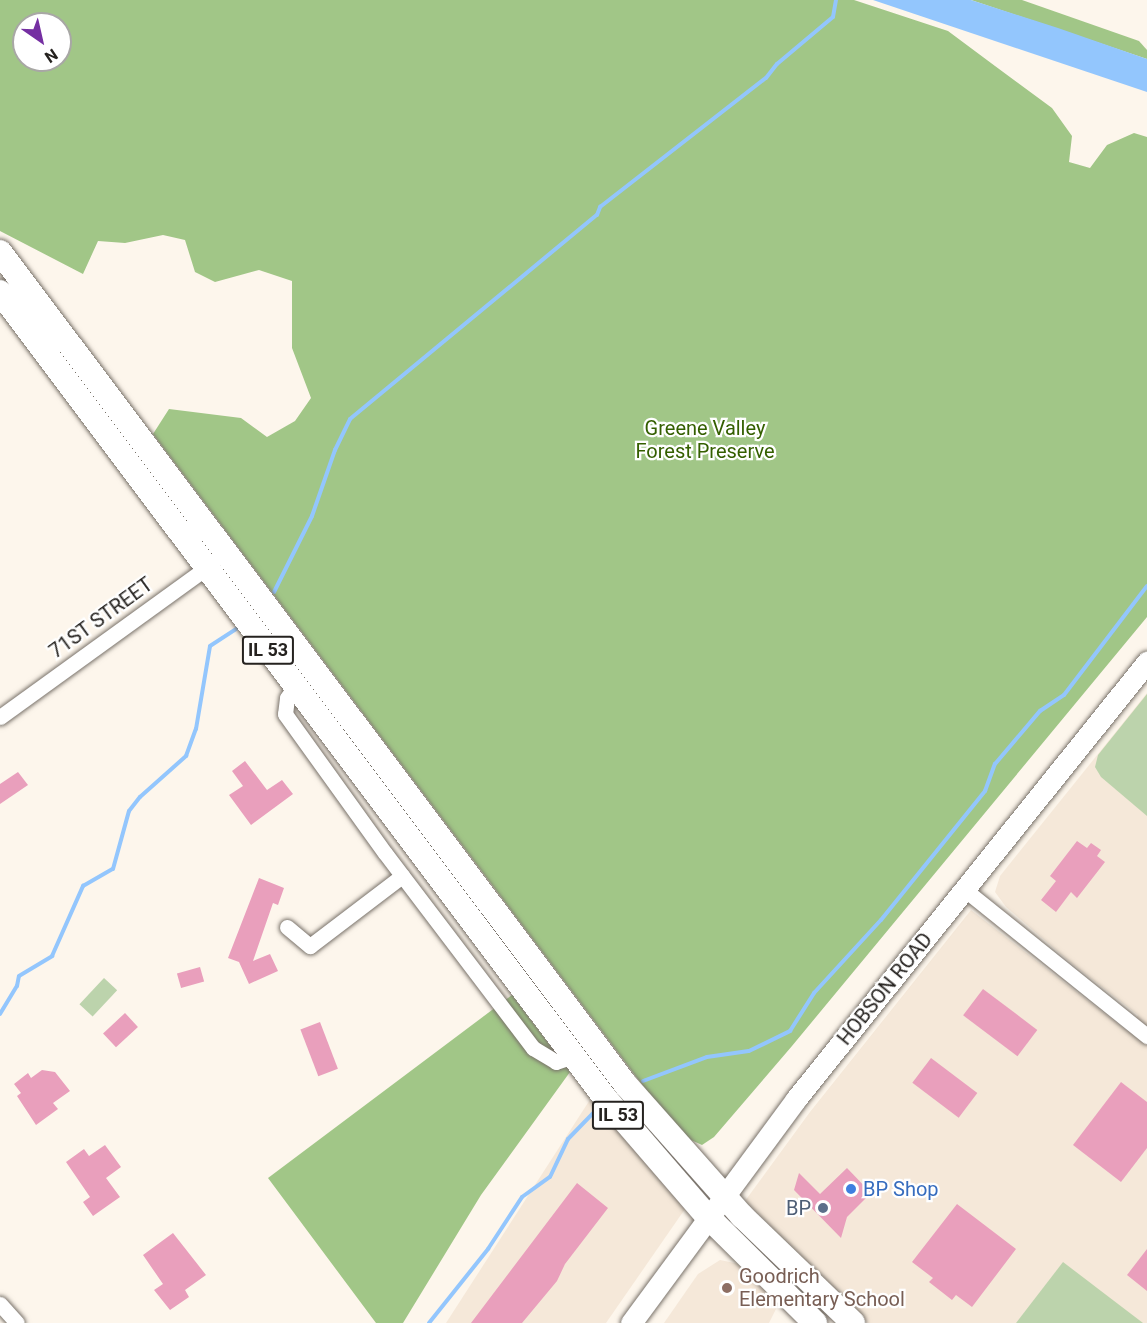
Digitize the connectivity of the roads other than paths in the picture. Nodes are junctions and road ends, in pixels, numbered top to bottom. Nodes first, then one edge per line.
1 (0, 252) edge
2 (0, 292) edge
3 (226, 554) junction
4 (206, 568) junction
5 (1147, 662) edge
6 (295, 686) junction
7 (0, 717) edge
8 (402, 876) junction
9 (964, 889) junction
10 (287, 927) dead end
11 (1147, 1036) edge
12 (573, 1056) junction
13 (723, 1194) junction
14 (707, 1216) junction
15 (0, 1304) edge
16 (17, 1323) edge
17 (631, 1323) edge
18 (815, 1323) edge
19 (853, 1323) edge

1 - 3 main road, IL 53
2 - 4 main road, IL 53
3 - 4 street, 71ST STREET
3 - 13 main road, IL 53
4 - 6 main road, IL 53
4 - 7 street, 71ST STREET
5 - 9 main road, HOBSON ROAD
6 - 8 street
6 - 12 main road, IL 53
8 - 10 street
8 - 12 street
9 - 11 street
9 - 13 main road, HOBSON ROAD
12 - 14 main road, IL 53
13 - 14 main road, HOBSON ROAD
13 - 19 main road, IL 53
14 - 17 main road, HOBSON ROAD
14 - 18 main road, IL 53
15 - 16 street

